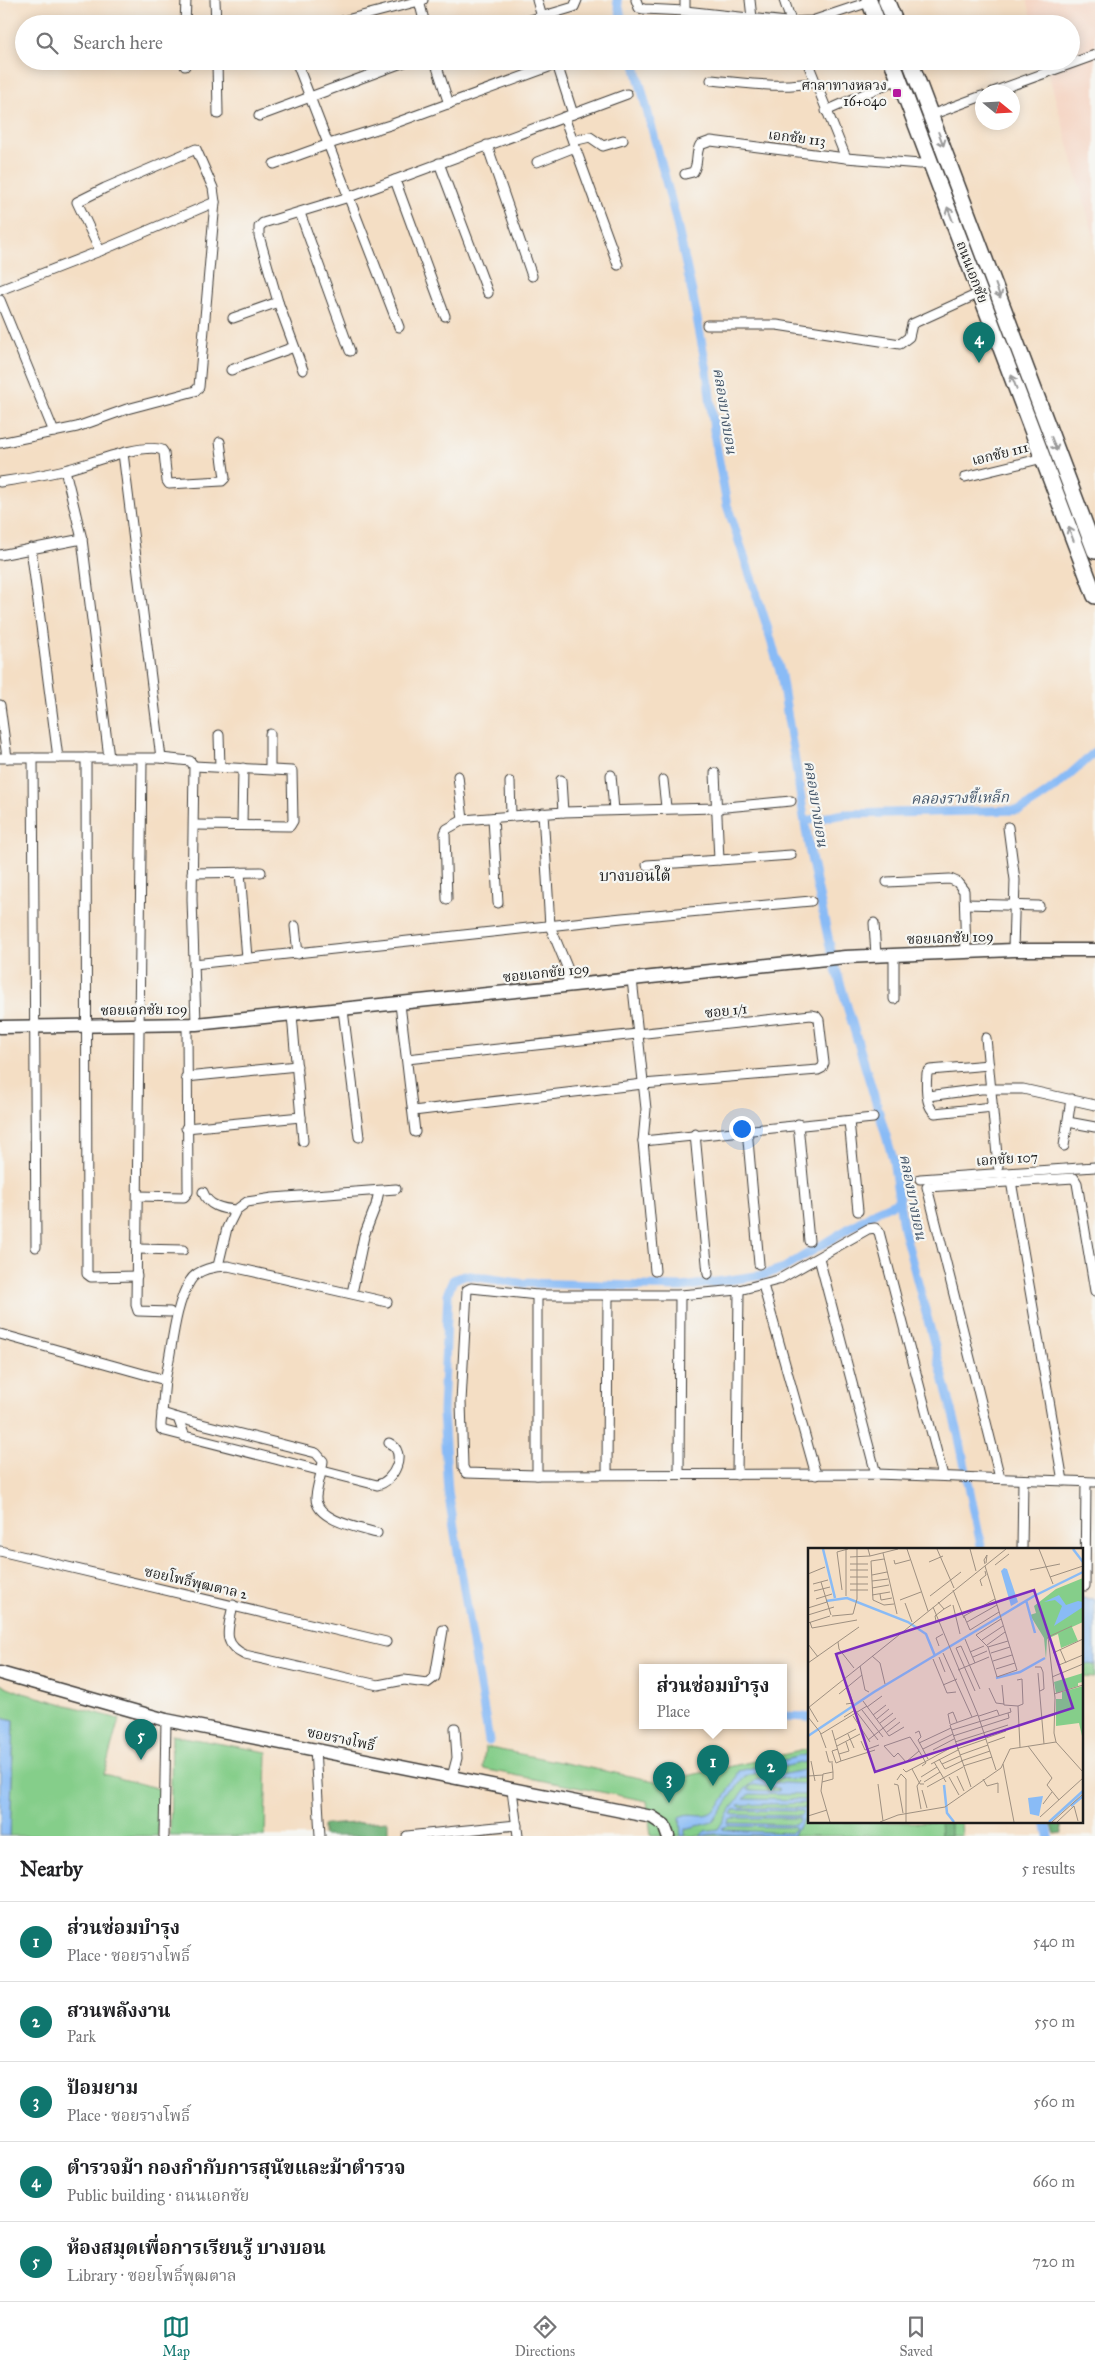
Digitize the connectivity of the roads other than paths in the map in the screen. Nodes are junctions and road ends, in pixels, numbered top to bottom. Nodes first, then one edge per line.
1 (186, 0) edge
2 (215, 0) edge
3 (421, 0) edge
4 (537, 0) edge
5 (577, 0) edge
6 (636, 0) edge
7 (685, 0) edge
8 (750, 0) edge
9 (784, 0) edge
10 (886, 0) edge
11 (869, 1) edge
12 (685, 11) junction
13 (185, 15) edge
14 (216, 15) edge
15 (365, 15) edge
16 (424, 15) edge
17 (542, 15) edge
18 (555, 15) edge
19 (723, 15) edge
20 (752, 15) edge
21 (789, 15) edge
22 (829, 15) edge
23 (874, 15) edge
24 (892, 15) edge
25 (1095, 55) edge
26 (1080, 60) edge
27 (217, 70) edge
28 (299, 70) edge
29 (382, 70) edge
30 (438, 70) edge
31 (538, 70) edge
32 (558, 70) edge
33 (810, 70) edge
34 (895, 70) edge
35 (914, 70) edge
36 (1054, 70) edge
37 (898, 79) junction
38 (711, 80) dead end
39 (815, 82) junction
40 (1012, 85) edge
41 (627, 94) dead end
42 (309, 96) junction
43 (975, 99) edge
44 (449, 104) junction
45 (826, 111) junction
46 (218, 114) dead end
47 (931, 115) junction
48 (258, 116) dead end
49 (568, 116) junction
50 (623, 140) dead end
51 (329, 144) junction
52 (574, 144) junction
53 (487, 145) junction
54 (846, 158) junction
55 (537, 162) dead end
56 (439, 163) junction
57 (930, 163) junction
58 (274, 164) dead end
59 (685, 174) dead end
60 (394, 180) junction
61 (349, 197) junction
62 (215, 202) junction
63 (300, 213) junction
64 (100, 250) junction
65 (618, 265) dead end
66 (532, 276) dead end
67 (0, 290) edge
68 (488, 293) dead end
69 (980, 293) junction
70 (0, 300) edge
71 (278, 302) junction
72 (445, 316) dead end
73 (233, 318) dead end
74 (707, 324) dead end
75 (398, 327) dead end
76 (294, 347) junction
77 (350, 351) dead end
78 (231, 370) dead end
79 (303, 370) dead end
80 (54, 432) junction
81 (220, 442) dead end
82 (0, 443) edge
83 (123, 453) junction
84 (1043, 458) junction
85 (65, 470) junction
86 (965, 477) dead end
87 (0, 482) edge
88 (82, 539) junction
89 (31, 548) junction
90 (1095, 551) edge
91 (0, 555) edge
92 (1095, 596) edge
93 (0, 705) edge
94 (270, 734) dead end
95 (220, 736) dead end
96 (3, 758) edge
97 (33, 758) junction
98 (58, 758) junction
99 (86, 758) junction
100 (109, 758) junction
101 (161, 758) junction
102 (142, 759) junction
103 (194, 766) junction
104 (220, 767) junction
105 (243, 768) junction
106 (270, 768) junction
107 (715, 773) dead end
108 (612, 775) dead end
109 (458, 776) dead end
110 (561, 780) dead end
111 (663, 780) dead end
112 (510, 782) dead end
113 (791, 801) dead end
114 (666, 808) junction
115 (715, 808) junction
116 (614, 810) junction
117 (564, 812) junction
118 (543, 813) junction
119 (511, 815) junction
120 (493, 818) junction
121 (463, 820) junction
122 (242, 824) junction
123 (194, 825) junction
124 (1008, 827) dead end
125 (791, 855) dead end
126 (719, 860) junction
127 (647, 865) dead end
128 (240, 872) junction
129 (261, 872) dead end
130 (192, 873) junction
131 (887, 882) dead end
132 (447, 899) dead end
133 (811, 901) dead end
134 (498, 903) dead end
135 (965, 904) junction
136 (1015, 905) junction
137 (1039, 906) dead end
138 (874, 923) dead end
139 (295, 926) dead end
140 (550, 926) junction
141 (1012, 950) junction
142 (1095, 950) edge
143 (966, 952) junction
144 (298, 954) junction
145 (894, 955) junction
146 (876, 956) junction
147 (247, 958) junction
148 (194, 964) junction
149 (632, 979) junction
150 (568, 986) junction
151 (894, 999) dead end
152 (400, 1004) junction
153 (343, 1010) junction
154 (292, 1015) junction
155 (140, 1024) junction
156 (191, 1024) junction
157 (87, 1025) junction
158 (34, 1026) junction
159 (0, 1027) edge
160 (638, 1034) junction
161 (986, 1038) dead end
162 (407, 1059) junction
163 (989, 1064) junction
164 (297, 1066) junction
165 (186, 1078) junction
166 (644, 1084) junction
167 (992, 1088) junction
168 (928, 1096) junction
169 (1070, 1099) junction
170 (1095, 1105) edge
171 (993, 1107) junction
172 (413, 1111) junction
173 (301, 1117) junction
174 (873, 1118) dead end
175 (849, 1121) junction
176 (1068, 1122) junction
177 (798, 1124) junction
178 (1095, 1127) edge
179 (186, 1128) junction
180 (747, 1129) junction
181 (415, 1132) dead end
182 (695, 1134) junction
183 (358, 1137) dead end
184 (303, 1141) dead end
185 (643, 1141) junction
186 (1064, 1146) dead end
187 (998, 1166) dead end
188 (1095, 1167) edge
189 (920, 1179) dead end
190 (1011, 1181) junction
191 (396, 1190) dead end
192 (203, 1192) dead end
193 (378, 1192) junction
194 (138, 1196) junction
195 (236, 1210) junction
196 (858, 1211) dead end
197 (809, 1241) dead end
198 (36, 1247) dead end
199 (138, 1249) junction
200 (182, 1250) dead end
201 (819, 1258) junction
202 (759, 1264) dead end
203 (218, 1266) junction
204 (655, 1270) dead end
205 (708, 1274) dead end
206 (137, 1276) junction
207 (764, 1285) junction
208 (739, 1290) junction
209 (1095, 1292) edge
210 (352, 1294) junction
211 (537, 1295) junction
212 (608, 1295) junction
213 (680, 1295) junction
214 (387, 1302) dead end
215 (170, 1312) dead end
216 (0, 1334) edge
217 (165, 1380) junction
218 (162, 1413) junction
219 (178, 1418) junction
220 (185, 1436) junction
221 (389, 1443) dead end
222 (322, 1472) junction
223 (607, 1474) junction
224 (679, 1474) junction
225 (876, 1474) junction
226 (537, 1475) junction
227 (737, 1475) junction
228 (816, 1475) junction
229 (948, 1476) junction
230 (1000, 1478) junction
231 (1023, 1480) junction
232 (1063, 1481) junction
233 (1091, 1482) edge
234 (377, 1533) dead end
235 (1022, 1548) edge
236 (0, 1551) edge
237 (1085, 1586) dead end
238 (233, 1605) junction
239 (443, 1630) dead end
240 (386, 1642) dead end
241 (0, 1673) edge
242 (166, 1720) junction
243 (455, 1728) dead end
244 (315, 1748) junction
245 (452, 1778) junction
246 (512, 1790) junction
247 (517, 1825) junction
248 (164, 1836) edge
249 (320, 1836) edge
250 (408, 1836) edge
251 (518, 1836) edge
252 (668, 1836) edge

1 - 13 street
2 - 14 street
3 - 15 street
3 - 16 street
4 - 17 street
5 - 18 street
6 - 12 street
7 - 12 street
8 - 20 street
9 - 21 street
10 - 24 main road
11 - 22 street
11 - 23 main road
12 - 19 street
25 - 26 street
27 - 46 street
28 - 42 street
29 - 42 street
30 - 44 street
31 - 44 street
32 - 49 street
33 - 39 street
34 - 37 main road, ถนนเอกชัย
35 - 47 main road, ถนนเอกชัย
36 - 40 street
37 - 45 street
37 - 57 main road, ถนนเอกชัย
38 - 39 street
39 - 45 street
41 - 49 street
42 - 48 street
42 - 51 street
43 - 47 street
44 - 51 street
45 - 54 street
47 -> 90 main road, ถนนเอกชัย
49 - 52 street
49 - 53 street
50 - 52 street
51 - 58 street
51 - 61 street
52 - 55 street
52 - 65 street
53 - 56 street
53 - 66 street
54 - 57 street, เอกชัย 113
54 - 59 street, เอกชัย 113
56 - 60 street
56 - 68 street
69 -> 57 main road, ถนนเอกชัย
60 - 61 street
60 - 72 street
61 - 63 street
61 - 75 street
62 - 64 street
62 - 64 street
62 - 80 street
63 - 71 street
63 - 77 street
64 - 67 street
69 - 74 street
84 -> 69 main road, ถนนเอกชัย
70 - 80 street
71 - 73 street
71 - 76 street
76 - 78 street
76 - 79 street
80 - 82 street
81 - 83 street
83 - 85 street
83 - 101 street
84 - 86 street, เอกชัย 111
92 -> 84 main road, ถนนเอกชัย
85 - 87 street
85 - 88 street
88 - 89 street
88 - 100 street
89 - 91 street
89 - 98 street
93 - 96 street
94 - 106 street
95 - 104 street
96 - 97 street
97 - 98 street
97 - 158 street
98 - 99 street
99 - 100 street
99 - 157 street
100 - 102 street
101 - 102 street
101 - 103 street
102 - 155 street
103 - 104 street
103 - 123 street
104 - 105 street
105 - 106 street
105 - 122 street
106 - 122 street
107 - 115 street
108 - 116 street
109 - 121 street
110 - 117 street
111 - 114 street
112 - 119 street
113 - 115 street
114 - 115 street
114 - 116 street
115 - 126 street
116 - 117 street
117 - 118 street
118 - 119 street
118 - 140 street
119 - 120 street
120 - 121 street
120 - 134 street
121 - 132 street
122 - 123 street
123 - 130 street
124 - 136 street
125 - 126 street
126 - 127 street
128 - 129 street
128 - 130 street
128 - 147 street
130 - 148 street
131 - 135 street
133 - 140 street
135 - 136 street
135 - 143 street
136 - 137 street
136 - 141 street
138 - 146 street
139 - 144 street
140 - 144 street
140 - 150 street
141 - 142 street, ซอยเอกชัย 109
141 - 143 street, ซอยเอกชัย 109
143 - 145 street, ซอยเอกชัย 109
144 - 147 street
145 - 146 street, ซอยเอกชัย 109
145 - 151 street
146 - 149 street, ซอยเอกชัย 109
147 - 148 street
148 - 156 street
149 - 150 street, ซอยเอกชัย 109
149 - 160 street
150 - 152 street, ซอยเอกชัย 109
152 - 153 street, ซอยเอกชัย 109
152 - 162 street
153 - 154 street, ซอยเอกชัย 109
153 - 183 street
154 - 156 street, ซอยเอกชัย 109
154 - 164 street
155 - 156 street, ซอยเอกชัย 109
155 - 157 street, ซอยเอกชัย 109
155 - 194 street
156 - 165 street
157 - 158 street, ซอยเอกชัย 109
157 - 206 street
158 - 159 street, ซอยเอกชัย 109
158 - 198 street
160 - 162 street, ซอย 1/1
160 - 166 street
160 - 166 street, ซอย 1/1
161 - 163 street
162 - 172 street
163 - 167 street
163 - 168 street
164 - 165 street
164 - 173 street
165 - 179 street
166 - 172 street
166 - 185 street
167 - 168 street
167 - 169 street
167 - 171 street
168 - 171 street
169 - 170 street
169 - 176 street
171 - 187 street
172 - 181 street
173 - 179 street
173 - 184 street
174 - 175 street
175 - 177 street
175 - 196 street
176 - 178 street
176 - 186 street
177 - 180 street
177 - 197 street
179 - 194 street
180 - 182 street
180 - 202 street
182 - 185 street
182 - 205 street
185 - 204 street
188 - 189 street, เอกชัย 107
190 - 209 street
190 - 230 street
190 - 232 street
191 - 193 street
192 - 195 street
193 - 195 street
193 - 210 street
194 - 199 street
195 - 203 street
199 - 200 street
199 - 206 street
201 - 207 street
201 - 225 street
201 - 229 street
203 - 210 street
203 - 217 street
206 - 215 street
207 - 208 street
207 - 228 street
208 - 213 street
208 - 227 street
210 - 214 street
211 - 212 street
211 - 226 street
211 - 226 street
212 - 213 street
212 - 223 street
213 - 224 street
216 - 217 street
217 - 218 street
218 - 219 street
218 - 220 street
219 - 220 street
219 - 222 street
220 - 222 street
221 - 222 street
222 - 234 street
223 - 224 street
223 - 226 street
224 - 227 street
225 - 228 street
225 - 229 street
227 - 228 street
229 - 230 street
230 - 231 street
231 - 232 street
231 - 235 street
232 - 233 street
233 - 237 street
236 - 238 street, ซอยโพธิ์พุฒตาล 2
238 - 239 street
238 - 240 street, ซอยโพธิ์พุฒตาล 2
241 - 242 street, ซอยรางโพธิ์
242 - 244 street, ซอยรางโพธิ์
242 - 248 street
243 - 245 street
244 - 245 street, ซอยรางโพธิ์
244 - 249 street
245 - 246 street, ซอยรางโพธิ์
246 - 247 street
246 - 252 street, ซอยรางโพธิ์
247 - 250 street
247 - 251 street

